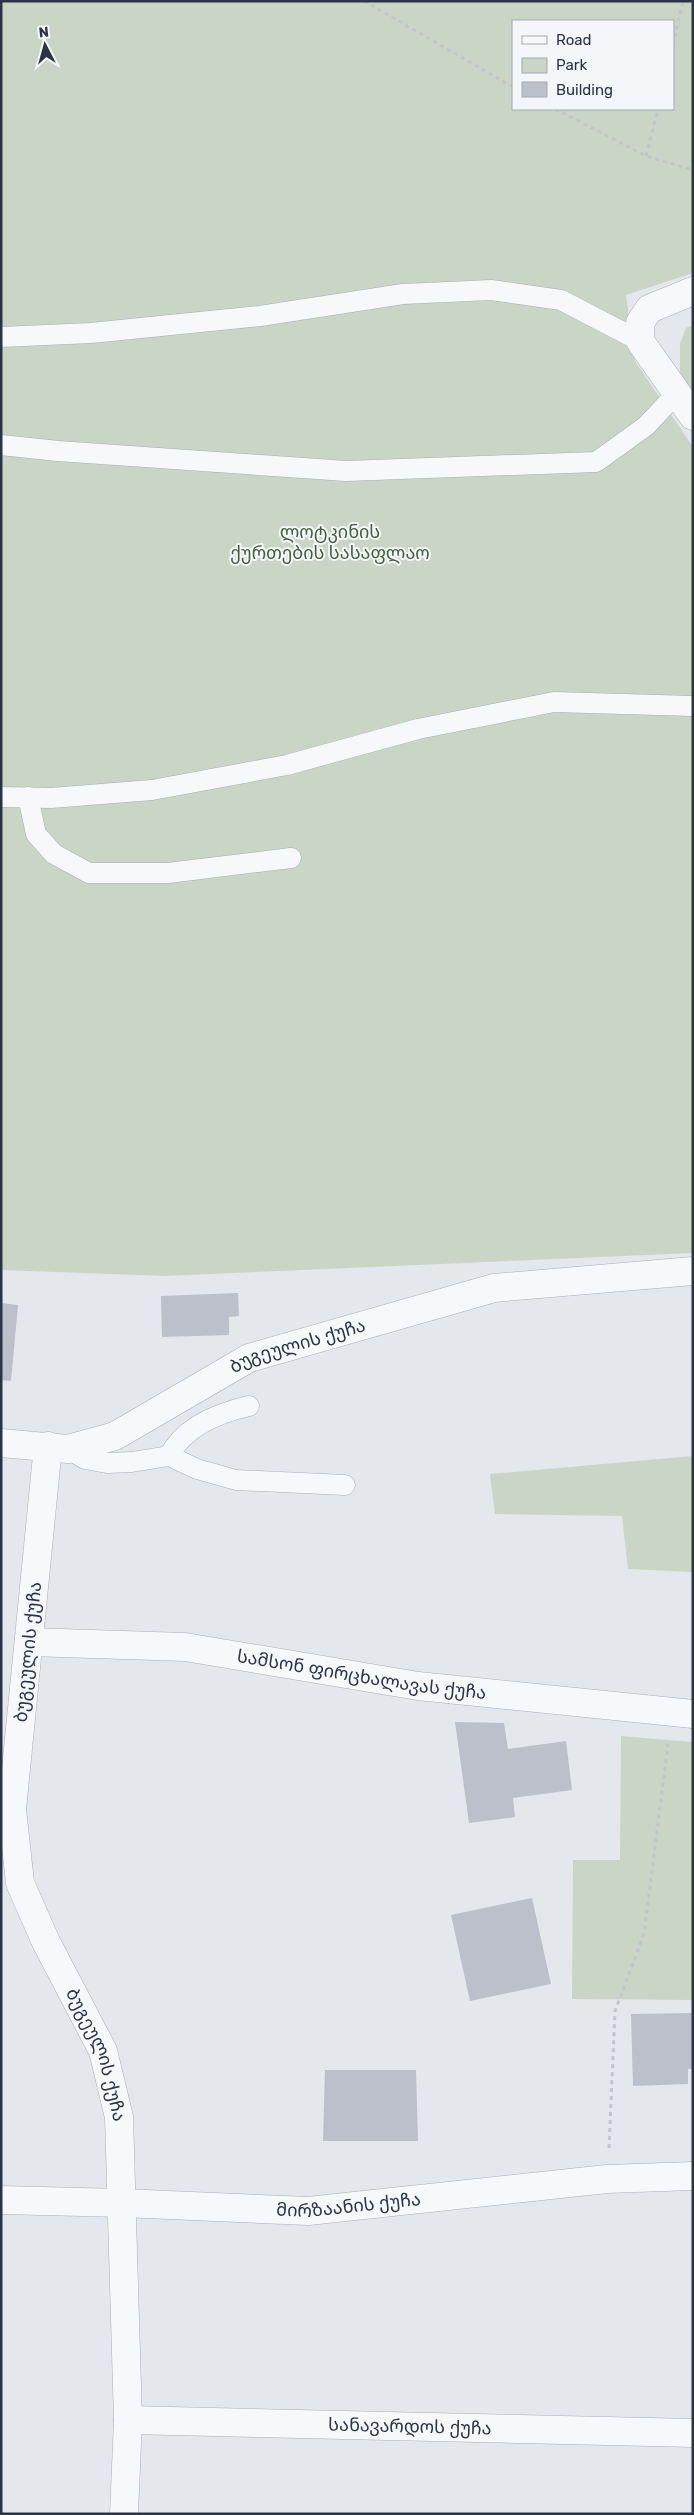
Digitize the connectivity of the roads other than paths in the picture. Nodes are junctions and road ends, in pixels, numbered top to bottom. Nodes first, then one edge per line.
1 (693, 291) edge
2 (1, 337) edge
3 (640, 341) junction
4 (677, 393) junction
5 (693, 416) edge
6 (1, 444) edge
7 (693, 706) edge
8 (1, 797) edge
9 (28, 798) junction
10 (291, 858) dead end
11 (693, 1271) edge
12 (248, 1406) dead end
13 (1, 1443) edge
14 (58, 1448) junction
15 (169, 1456) junction
16 (345, 1485) dead end
17 (29, 1642) junction
18 (682, 1714) edge
19 (6, 1810) edge
20 (693, 2176) edge
21 (1, 2200) edge
22 (122, 2203) junction
23 (128, 2420) junction
24 (693, 2433) edge
25 (124, 2514) edge

1 - 3 street
2 - 3 lane
3 - 4 street
4 - 5 street
4 - 6 lane
7 - 9 lane
8 - 9 lane
9 - 10 lane
11 - 14 street, ბუგეულის ქუჩა
12 - 15 lane
13 - 14 street
14 - 15 lane
14 - 17 street, ბუგეულის ქუჩა
15 - 16 lane
17 - 18 street, სამსონ ფირცხალავას ქუჩა
17 - 19 street, ბუგეულის ქუჩა
19 - 22 street, ბუგეულის ქუჩა
20 - 22 street, მირზაანის ქუჩა
21 - 22 street, მირზაანის ქუჩა
22 - 23 street, ბუგეულის ქუჩა
23 - 24 street, სანავარდოს ქუჩა
23 - 25 street, ბუგეულის ქუჩა

